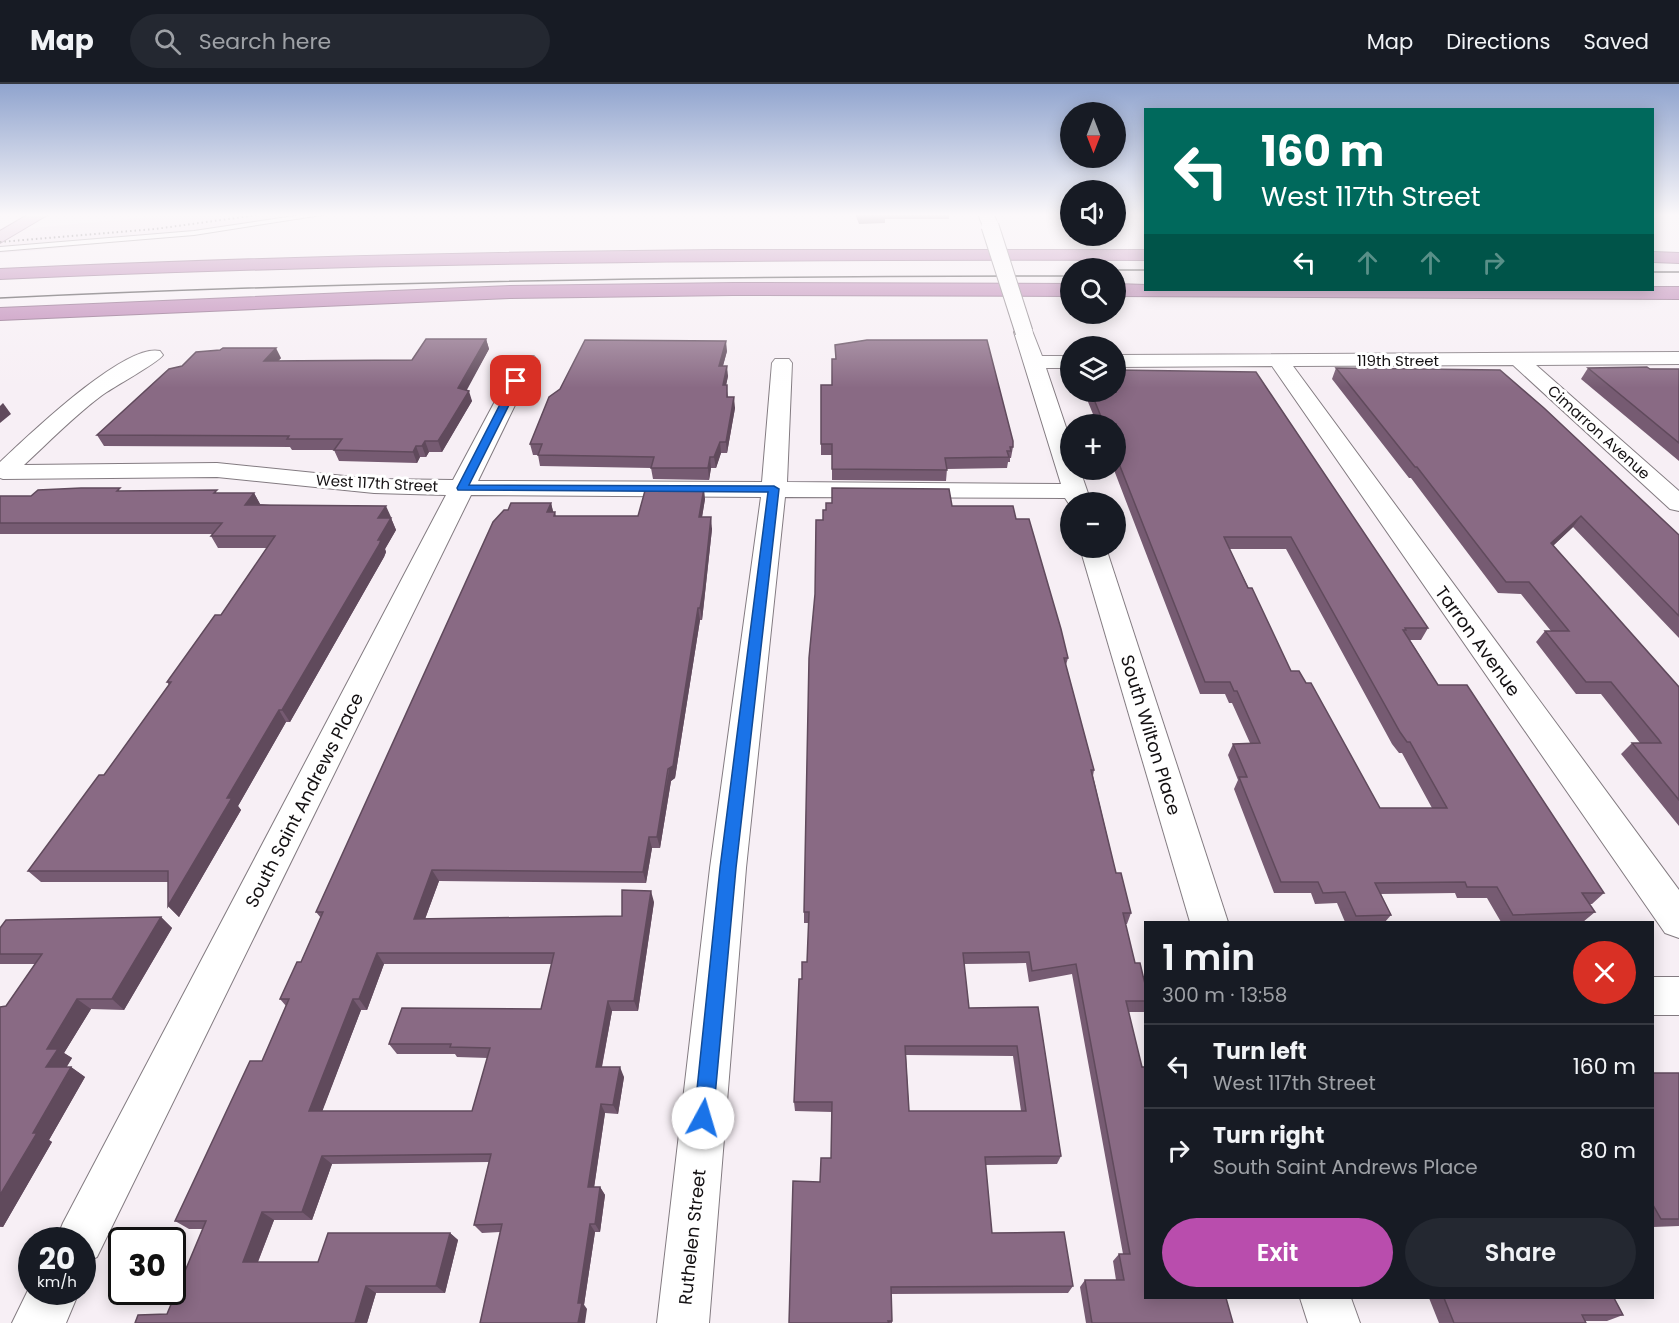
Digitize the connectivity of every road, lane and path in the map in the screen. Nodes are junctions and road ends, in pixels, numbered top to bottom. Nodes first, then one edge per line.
1 (52, 272) edge
2 (1005, 272) edge
3 (0, 274) edge
4 (1060, 290) edge
5 (1126, 290) edge
6 (1144, 290) edge
7 (1304, 291) edge
8 (1679, 293) edge
9 (0, 314) edge
10 (153, 356) dead end
11 (1679, 358) edge
12 (527, 360) dead end
13 (1278, 360) junction
14 (1519, 360) junction
15 (1126, 361) edge
16 (1034, 362) junction
17 (1060, 362) edge
18 (782, 363) dead end
19 (462, 488) junction
20 (774, 489) junction
21 (1076, 492) edge
22 (1060, 497) edge
23 (1679, 504) edge
24 (1096, 558) edge
25 (1209, 921) edge
26 (1679, 921) edge
27 (1654, 996) edge
28 (1679, 996) edge
29 (87, 1227) edge
30 (1326, 1299) edge
31 (47, 1305) edge
32 (38, 1323) edge
33 (683, 1323) edge
34 (1334, 1323) edge

1 - 3 highway
2 - 16 street, bridge
4 - 9 highway
5 - 6 highway
7 - 8 highway
10 - 19 street, West 117th Street
11 - 14 street, 119th Street
12 - 19 street, South Saint Andrews Place
13 - 14 street, 119th Street
13 - 15 street, 119th Street
13 - 26 street, Tarron Avenue
14 - 23 street, Cimarron Avenue
16 - 17 street
16 - 21 street
18 - 20 street, Ruthelen Street
19 - 20 street, West 117th Street
19 - 29 street, South Saint Andrews Place
20 - 22 street, West 117th Street
20 - 33 street, Ruthelen Street
24 - 25 street, South Wilton Place
27 - 28 street
30 - 34 street
31 - 32 street

